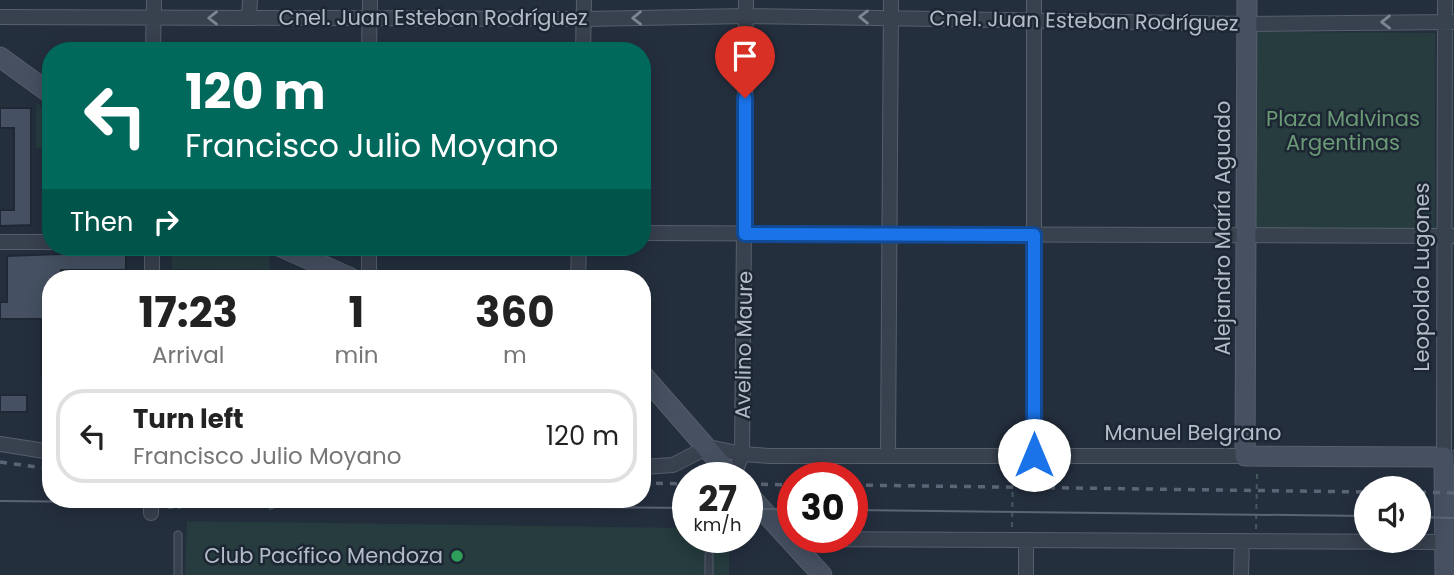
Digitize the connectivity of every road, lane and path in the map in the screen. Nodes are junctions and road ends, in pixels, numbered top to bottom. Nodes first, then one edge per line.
1 (154, 0) edge
2 (250, 0) edge
3 (370, 0) edge
4 (584, 0) edge
5 (746, 0) edge
6 (891, 0) edge
7 (1034, 0) edge
8 (1247, 0) edge
9 (1445, 0) edge
10 (746, 16) junction
11 (0, 17) edge
12 (154, 18) junction
13 (249, 18) junction
14 (891, 18) junction
15 (369, 19) junction
16 (584, 19) junction
17 (1034, 20) junction
18 (1450, 22) edge
19 (1246, 24) junction
20 (153, 42) edge
21 (369, 42) edge
22 (583, 42) edge
23 (0, 57) edge
24 (42, 87) edge
25 (651, 233) edge
26 (745, 234) junction
27 (1034, 235) junction
28 (1246, 235) junction
29 (890, 236) junction
30 (1449, 236) edge
31 (0, 242) edge
32 (42, 242) edge
33 (301, 256) edge
34 (333, 270) edge
35 (651, 384) edge
36 (0, 444) edge
37 (708, 447) junction
38 (42, 451) edge
39 (742, 454) junction
40 (888, 454) junction
41 (1014, 455) junction
42 (1034, 455) junction
43 (1251, 456) junction
44 (1449, 457) edge
45 (720, 462) edge
46 (739, 462) edge
47 (651, 466) edge
48 (167, 508) edge
49 (181, 508) dead end
50 (273, 508) edge
51 (269, 509) dead end
52 (763, 511) edge
53 (777, 526) edge
54 (178, 535) dead end
55 (868, 539) edge
56 (1019, 540) junction
57 (1249, 541) junction
58 (1444, 542) junction
59 (802, 553) edge
60 (709, 555) dead end
61 (178, 575) edge
62 (709, 575) edge
63 (822, 575) edge
64 (1026, 575) edge
65 (1241, 575) edge
66 (1445, 575) edge

1 - 12 street
2 - 13 street
3 - 15 street
4 - 16 street
5 - 10 street, Avelino Maure
6 - 14 street
7 - 17 street
8 - 19 street, Alejandro María Aguado
9 - 18 street, Leopoldo Lugones
14 -> 10 street, Cnel. Juan Esteban Rodríguez
10 -> 16 street, Cnel. Juan Esteban Rodríguez
10 - 26 street, Avelino Maure
11 - 12 street, Cnel. Juan Esteban Rodríguez
13 -> 12 street, Cnel. Juan Esteban Rodríguez
12 - 20 street
13 - 15 street, Cnel. Juan Esteban Rodríguez
14 - 17 street, Cnel. Juan Esteban Rodríguez
14 - 29 street
15 - 16 street, Cnel. Juan Esteban Rodríguez
15 - 21 street
16 - 22 street
17 - 19 street, Cnel. Juan Esteban Rodríguez
17 - 27 street
18 -> 19 street, Cnel. Juan Esteban Rodríguez
18 - 30 street, Leopoldo Lugones
19 - 28 street, Alejandro María Aguado
23 - 24 street
25 - 26 street
26 - 29 street
26 - 39 street, Avelino Maure
27 - 28 street
27 - 29 street
27 - 42 street
28 - 30 street
28 - 43 street, Alejandro María Aguado
29 - 40 street
30 - 44 street, Leopoldo Lugones
31 - 32 street
33 - 34 street
35 - 37 street
36 - 38 street
37 - 39 street, Manuel Belgrano
37 - 45 street
37 - 47 street
39 - 40 street, Manuel Belgrano
39 - 46 street, Avelino Maure
40 - 41 street, Manuel Belgrano
41 - 42 street, Manuel Belgrano
41 - 56 path
42 - 43 street, Manuel Belgrano
43 - 44 street, Manuel Belgrano
43 - 57 path
44 - 58 street, Leopoldo Lugones
48 - 49 path
50 - 51 path
52 - 53 street
54 - 61 lane
55 - 56 street
56 - 57 street
56 - 64 street
57 - 58 street
57 - 65 street
58 - 66 street, Leopoldo Lugones
59 - 63 street
60 - 62 lane

